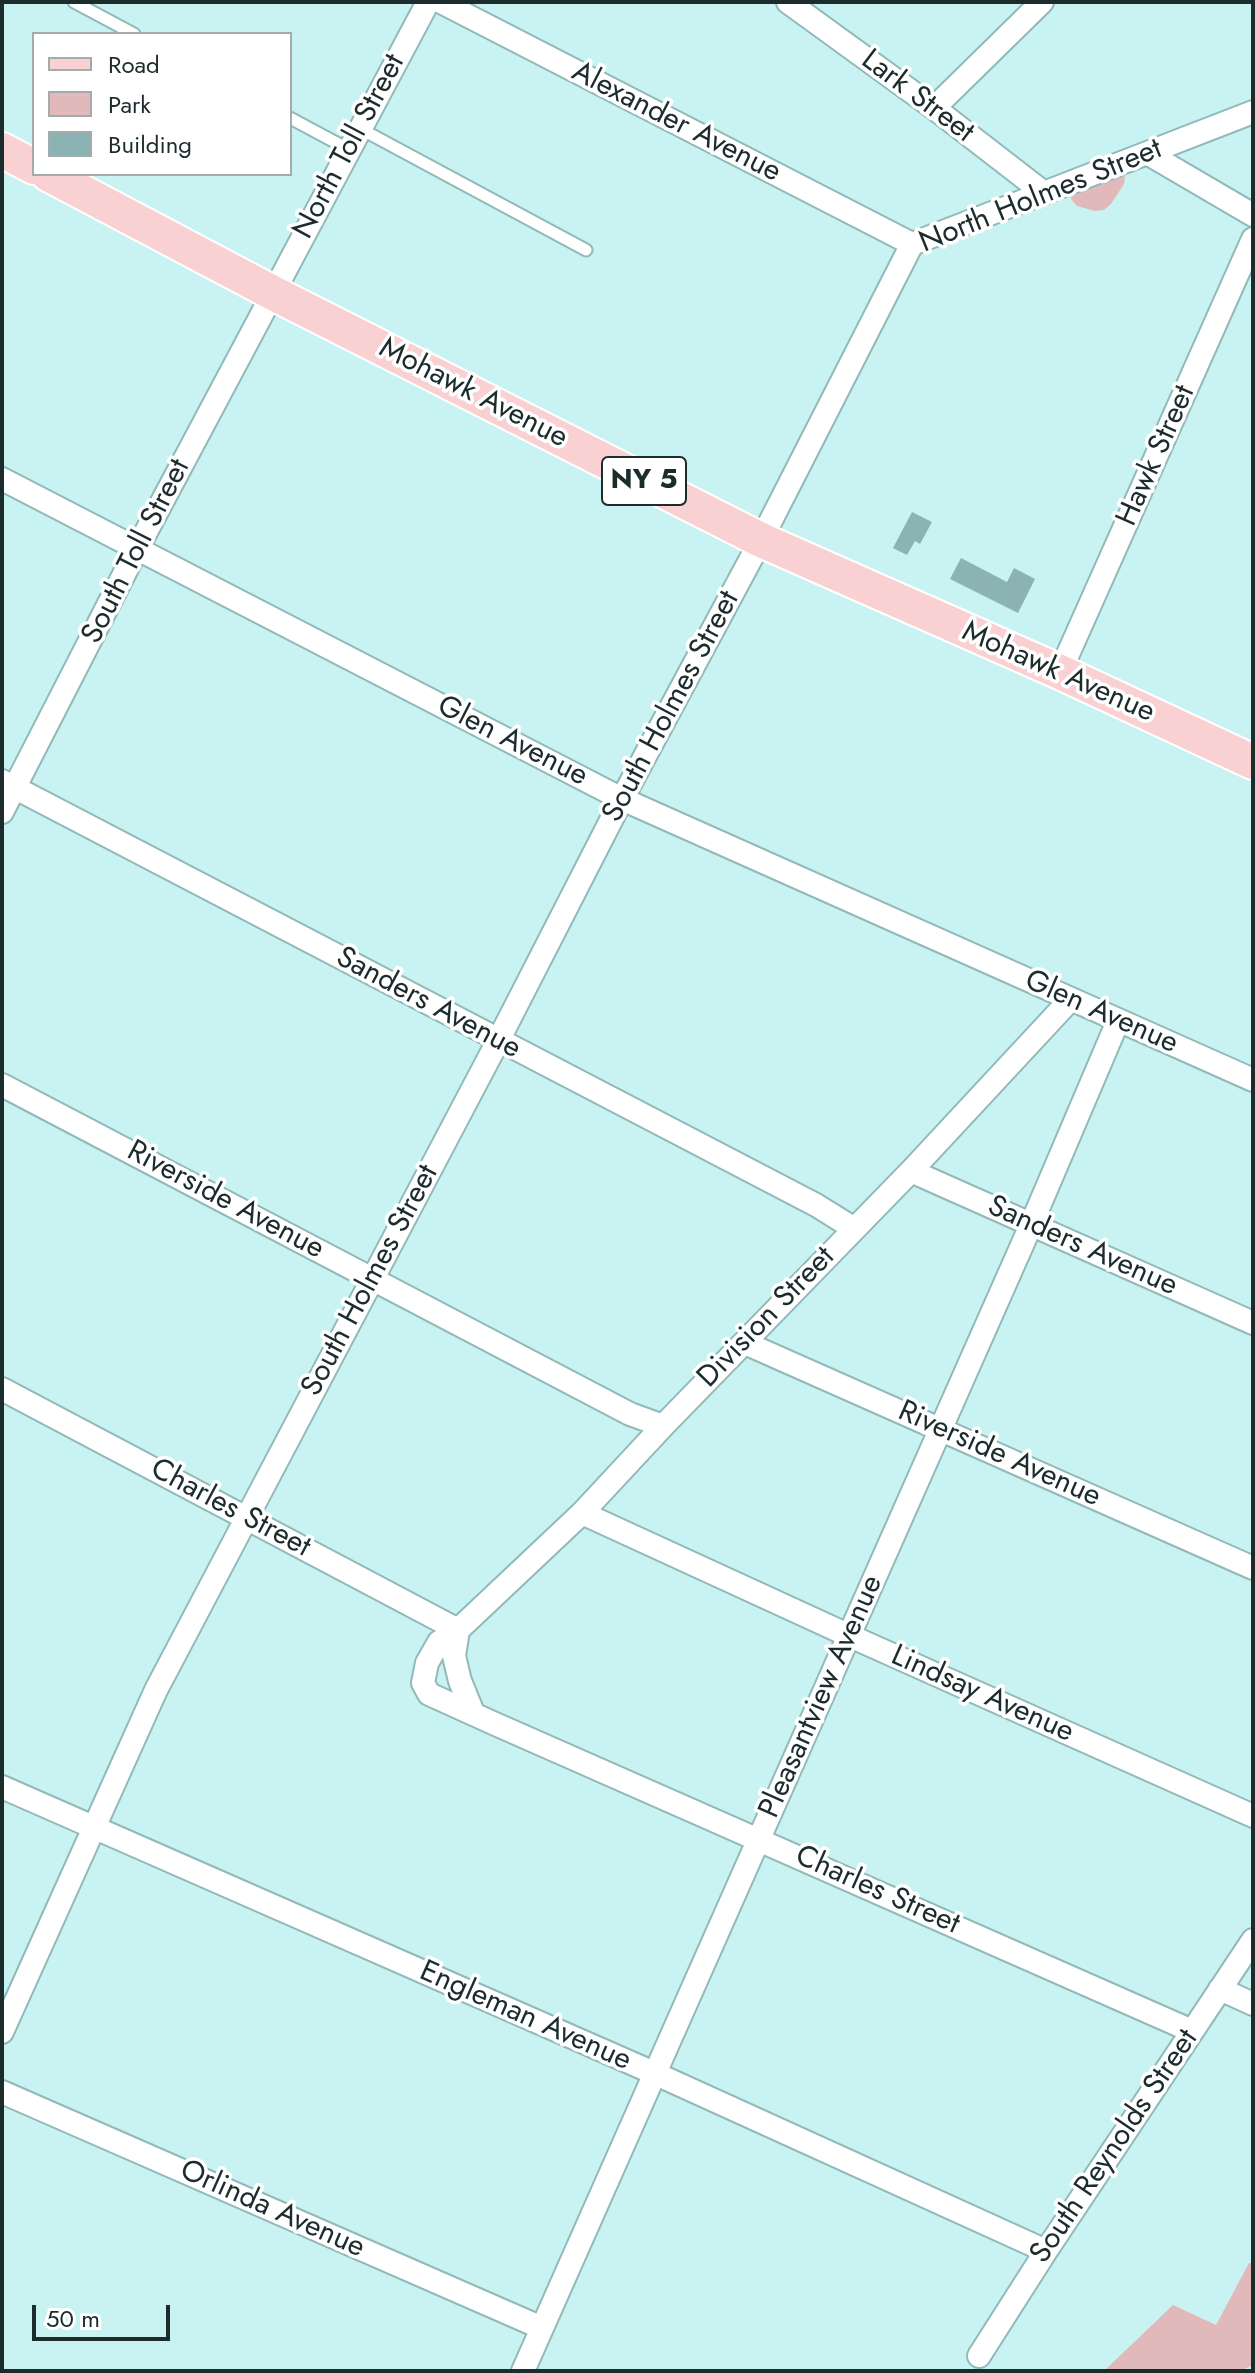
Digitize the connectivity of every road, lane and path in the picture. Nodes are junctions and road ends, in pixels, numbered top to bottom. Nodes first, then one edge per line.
1 (74, 2) edge
2 (428, 2) edge
3 (441, 2) edge
4 (788, 2) edge
5 (1042, 2) edge
6 (130, 32) edge
7 (934, 108) junction
8 (1253, 112) edge
9 (292, 119) edge
10 (359, 128) junction
11 (348, 149) junction
12 (2, 150) edge
13 (1147, 153) junction
14 (32, 166) edge
15 (52, 176) edge
16 (1044, 193) junction
17 (1253, 215) edge
18 (1253, 239) edge
19 (912, 244) junction
20 (586, 250) dead end
21 (273, 293) junction
22 (2, 479) edge
23 (761, 540) junction
24 (137, 549) junction
25 (1060, 672) junction
26 (1253, 762) edge
27 (8, 784) edge
28 (622, 799) junction
29 (2, 812) edge
30 (1070, 1000) junction
31 (1118, 1021) junction
32 (498, 1041) junction
33 (1253, 1080) edge
34 (2, 1085) edge
35 (911, 1171) junction
36 (1031, 1225) junction
37 (853, 1228) junction
38 (373, 1278) junction
39 (1253, 1323) edge
40 (745, 1343) junction
41 (2, 1389) edge
42 (663, 1426) junction
43 (939, 1429) junction
44 (582, 1513) junction
45 (246, 1518) junction
46 (1253, 1568) edge
47 (458, 1630) junction
48 (850, 1636) junction
49 (473, 1713) junction
50 (2, 1787) edge
51 (1253, 1816) edge
52 (92, 1827) junction
53 (759, 1840) junction
54 (1253, 1940) edge
55 (1220, 1989) junction
56 (1253, 2004) edge
57 (1192, 2031) junction
58 (2, 2032) edge
59 (654, 2073) junction
60 (2, 2092) edge
61 (1046, 2251) junction
62 (542, 2328) junction
63 (979, 2356) dead end
64 (523, 2371) edge

1 - 6 lane
2 - 10 street, North Toll Street
3 - 19 street, Alexander Avenue
4 - 7 street, Lark Street
5 - 7 street
7 - 16 street, Lark Street
8 - 13 street, North Holmes Street
9 - 11 lane
10 - 11 street, North Toll Street
10 - 20 lane
11 - 21 street, North Toll Street
12 - 14 main road
13 - 16 street, North Holmes Street
13 - 17 street
15 - 21 main road, Mohawk Avenue / NY 5
16 - 19 street, North Holmes Street
18 - 25 street, Hawk Street
19 - 23 street, North Holmes Street
21 - 23 main road, Mohawk Avenue / NY 5
21 - 24 street, South Toll Street
22 - 24 street, Glen Avenue
23 - 25 main road, Mohawk Avenue / NY 5
23 - 28 street, South Holmes Street
24 - 27 street, South Toll Street
24 - 28 street, Glen Avenue
25 - 26 main road, Mohawk Avenue / NY 5
27 - 29 street, South Toll Street
27 - 32 street, Sanders Avenue
28 - 30 street, Glen Avenue
28 - 32 street, South Holmes Street
30 - 31 street, Glen Avenue
30 - 35 street, Division Street
31 - 33 street, Glen Avenue
31 - 36 street, Pleasantview Avenue
32 - 37 street, Sanders Avenue
32 - 38 street, South Holmes Street
34 - 38 street, Riverside Avenue
35 - 36 street, Sanders Avenue
35 - 37 street, Division Street
36 - 39 street, Sanders Avenue
36 - 43 street, Pleasantview Avenue
37 - 40 street, Division Street
38 - 42 street, Riverside Avenue
38 - 45 street, South Holmes Street
40 - 42 street, Division Street
40 - 43 street, Riverside Avenue
41 - 45 street, Charles Street
42 - 44 street, Division Street
43 - 46 street, Riverside Avenue
43 - 48 street, Pleasantview Avenue
44 - 47 street, Division Street
44 - 48 street, Lindsay Avenue
45 - 47 street, Charles Street
45 - 52 street, South Holmes Street
47 - 49 street
47 - 49 street, Charles Street
48 - 51 street, Lindsay Avenue
48 - 53 street, Pleasantview Avenue
49 - 53 street, Charles Street
50 - 52 street, Engleman Avenue
52 - 58 street, South Holmes Street
52 - 59 street, Engleman Avenue
53 - 57 street, Charles Street
53 - 59 street, Pleasantview Avenue
54 - 55 street, South Reynolds Street
55 - 56 street
55 - 57 street, South Reynolds Street
57 - 61 street, South Reynolds Street
59 - 61 street, Engleman Avenue
59 - 62 street, Pleasantview Avenue
60 - 62 street, Orlinda Avenue
61 - 63 street, South Reynolds Street
62 - 64 street, Pleasantview Avenue

